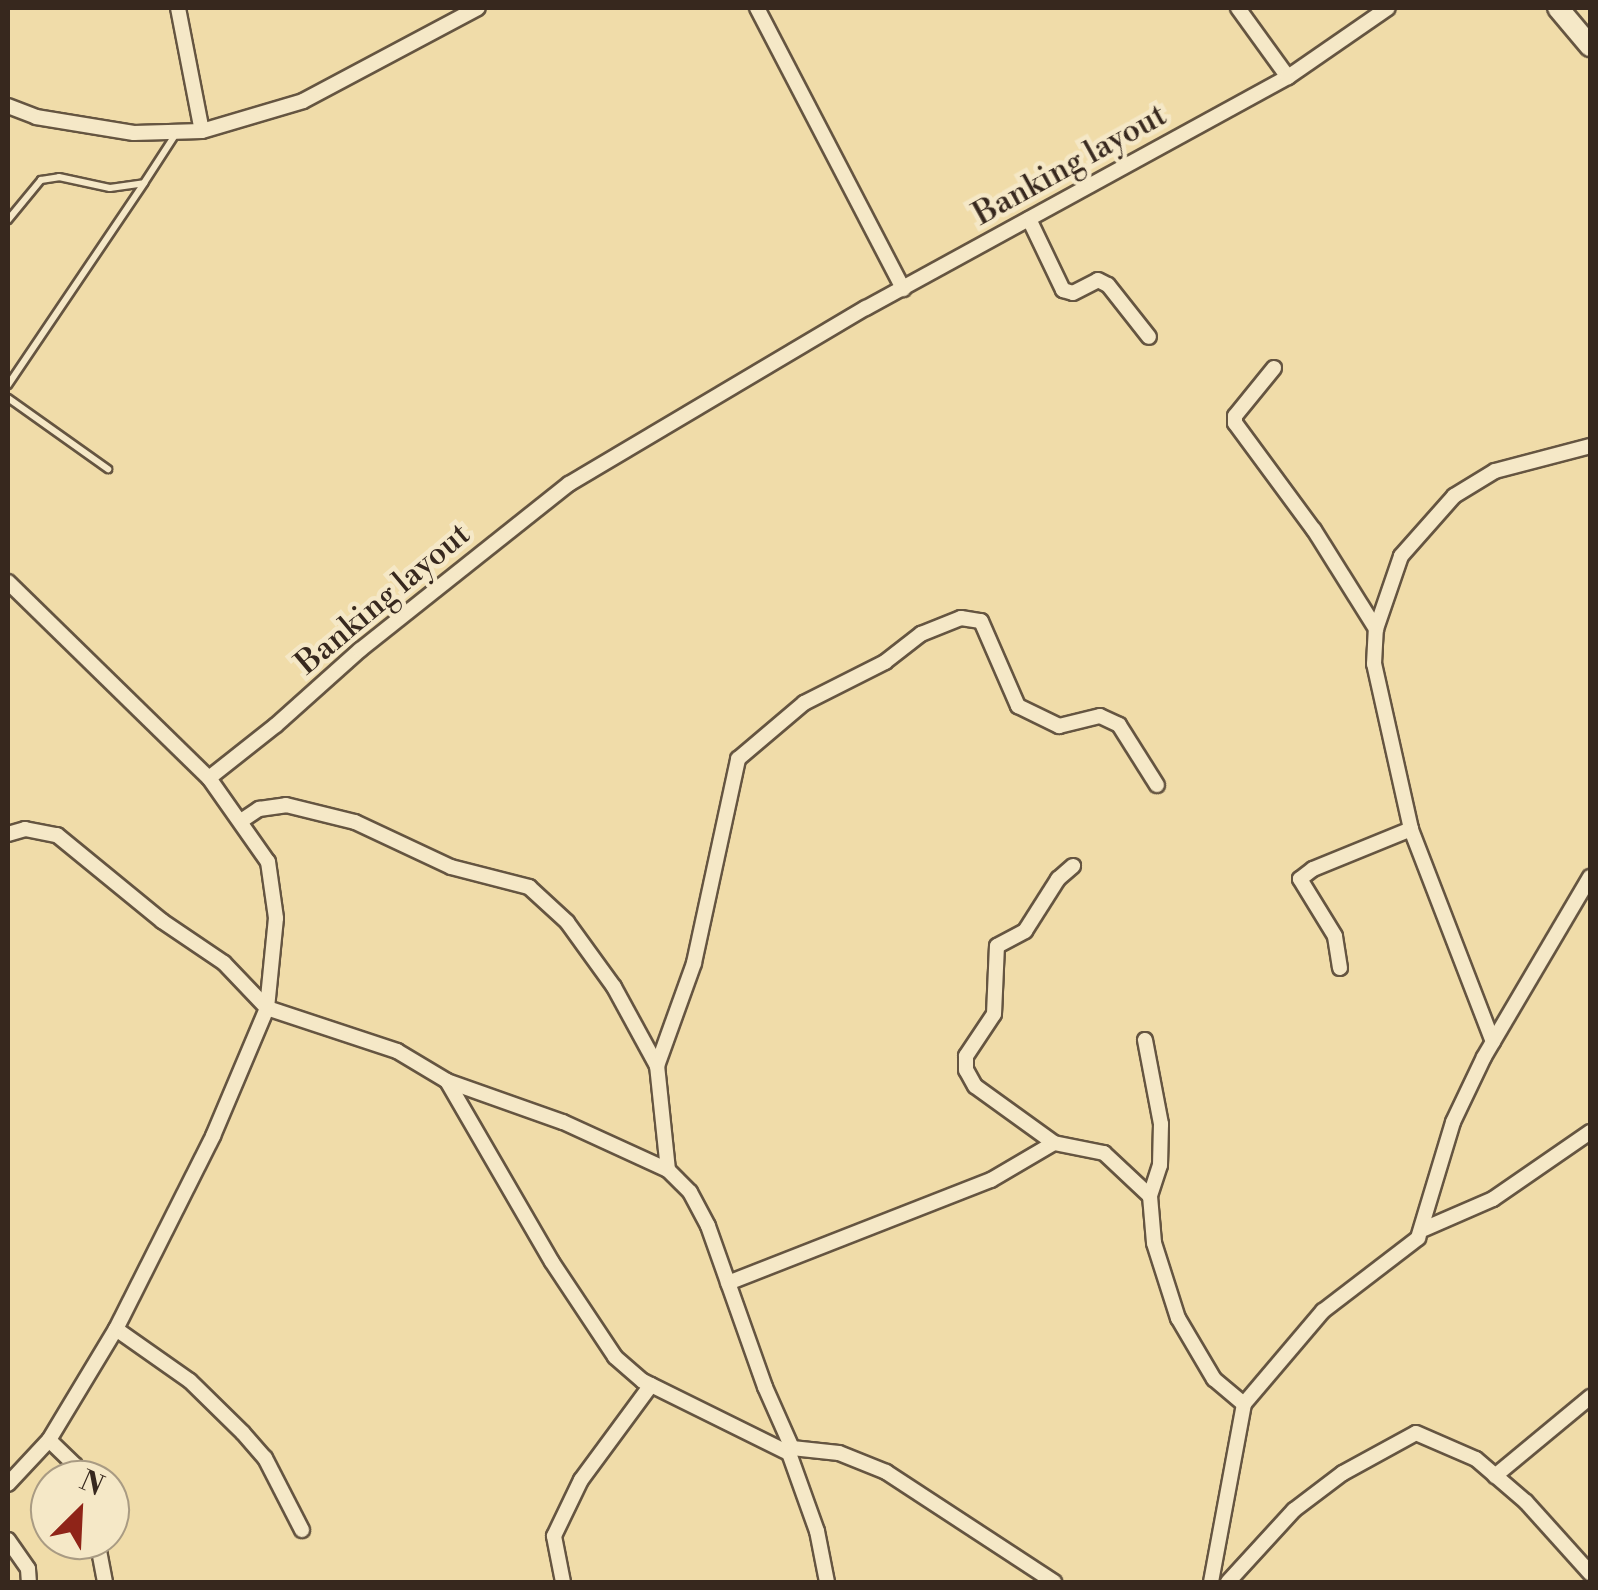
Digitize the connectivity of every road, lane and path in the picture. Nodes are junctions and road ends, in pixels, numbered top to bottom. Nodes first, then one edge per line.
1 (178, 8) edge
2 (478, 8) edge
3 (757, 8) edge
4 (1238, 8) edge
5 (1388, 8) edge
6 (1558, 8) edge
7 (1590, 46) edge
8 (1288, 76) junction
9 (8, 106) edge
10 (202, 131) junction
11 (178, 132) junction
12 (144, 184) junction
13 (1029, 219) junction
14 (8, 220) edge
15 (903, 288) junction
16 (1150, 337) dead end
17 (1274, 368) dead end
18 (8, 386) edge
19 (8, 398) edge
20 (1590, 446) edge
21 (108, 469) dead end
22 (8, 582) edge
23 (1376, 629) junction
24 (209, 778) junction
25 (1157, 785) dead end
26 (241, 821) junction
27 (1411, 829) junction
28 (8, 834) edge
29 (1073, 866) dead end
30 (1590, 878) edge
31 (1340, 968) dead end
32 (268, 1008) junction
33 (1145, 1040) dead end
34 (1493, 1042) junction
35 (657, 1066) junction
36 (447, 1081) junction
37 (1590, 1132) edge
38 (1054, 1143) junction
39 (668, 1170) junction
40 (1150, 1196) junction
41 (1424, 1229) junction
42 (728, 1283) junction
43 (116, 1329) junction
44 (651, 1385) junction
45 (1590, 1398) edge
46 (1244, 1404) junction
47 (49, 1440) junction
48 (791, 1451) junction
49 (70, 1460) edge
50 (1495, 1476) junction
51 (8, 1484) edge
52 (302, 1530) dead end
53 (8, 1540) edge
54 (1590, 1573) edge
55 (28, 1582) edge
56 (562, 1582) edge
57 (827, 1582) edge
58 (1054, 1582) edge
59 (1211, 1582) edge
60 (1228, 1582) edge

1 - 10 street
2 - 10 street
3 - 15 street
4 - 8 street
5 - 8 street, Banking layout
6 - 7 main road
8 - 13 street, Banking layout
9 - 11 street
10 - 11 street
11 - 12 lane
12 - 14 lane
12 - 18 lane
13 - 15 street, Banking layout
13 - 16 street
15 - 24 street, Banking layout
17 - 23 street
19 - 21 lane
20 - 23 street
22 - 24 street
23 - 27 street
24 - 26 street
25 - 35 street
26 - 32 street
26 - 35 street
27 - 31 street
27 - 34 street
28 - 32 street
29 - 38 street
30 - 34 street
32 - 36 street
32 - 43 street
33 - 40 street
34 - 41 street
35 - 39 street
36 - 39 street
36 - 44 street
37 - 41 street
38 - 40 street
38 - 42 street
39 - 42 street
40 - 46 street
41 - 46 street
42 - 48 street
43 - 47 street
43 - 52 street
44 - 48 street
44 - 56 street
45 - 50 street
46 - 59 street
47 - 49 street
47 - 51 street
48 - 57 street
48 - 58 street
50 - 54 street
50 - 60 street
53 - 55 street

